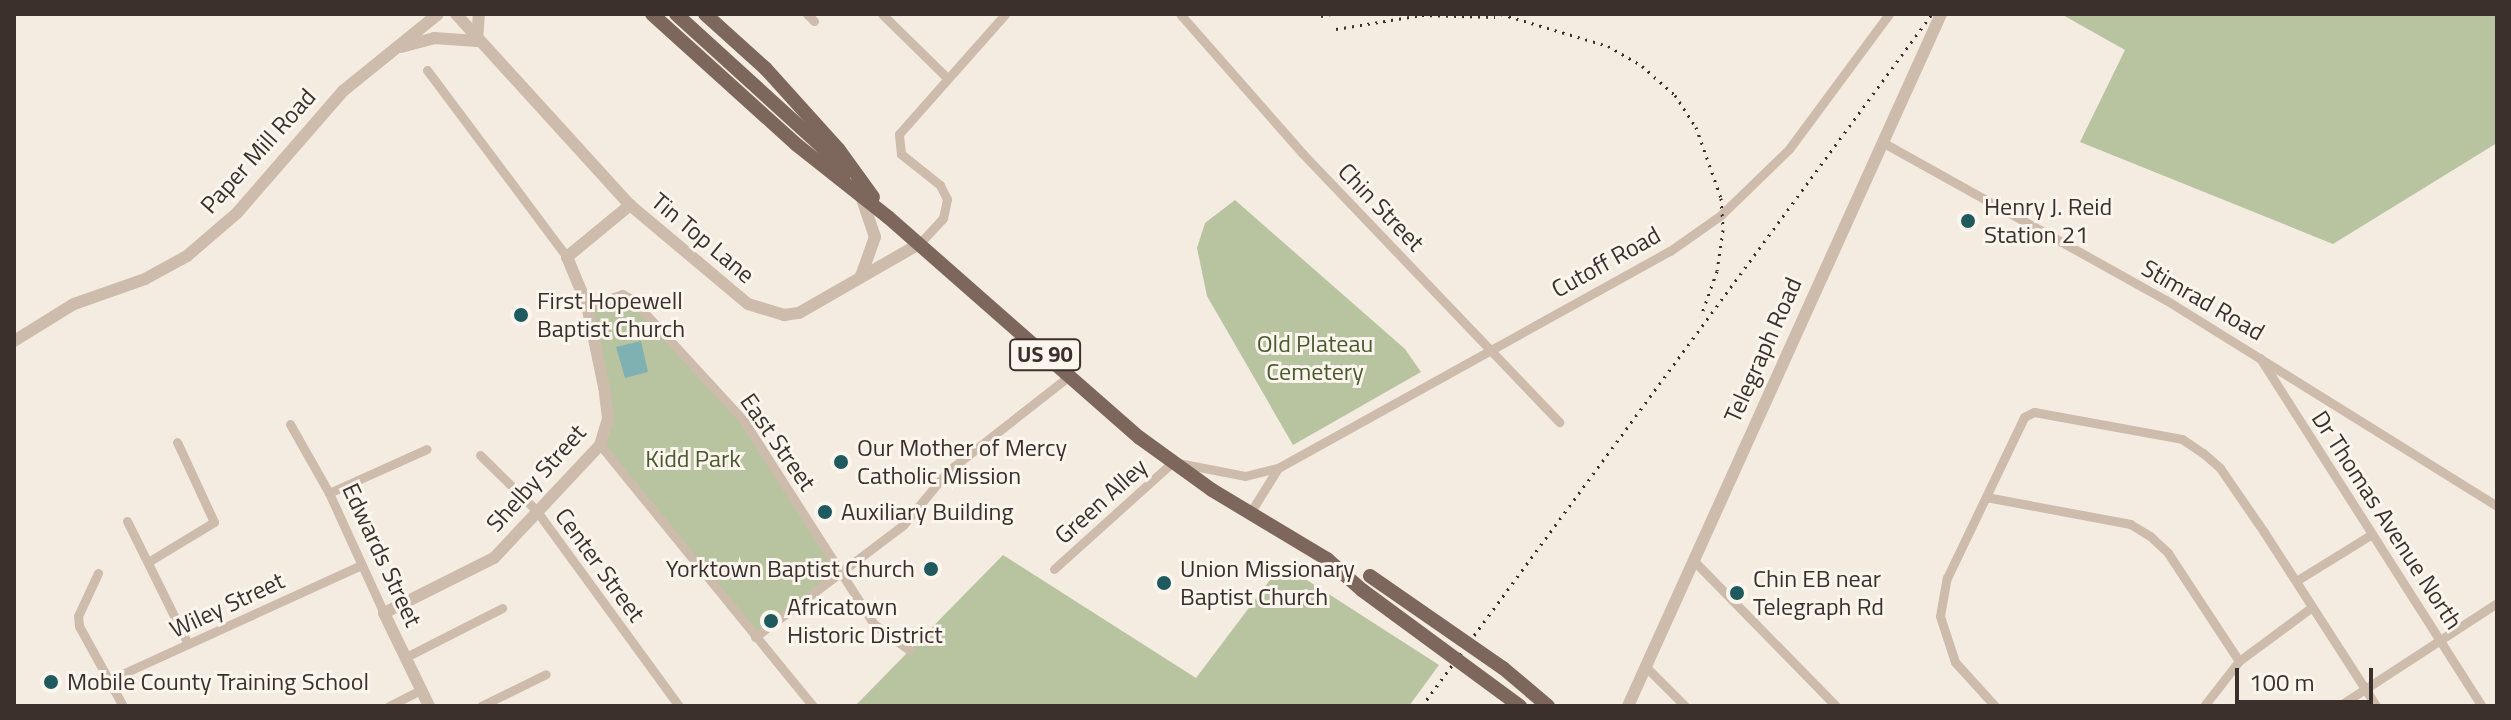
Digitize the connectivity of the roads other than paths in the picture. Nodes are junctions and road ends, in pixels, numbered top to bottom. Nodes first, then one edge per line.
1 (438, 14) edge
2 (456, 14) edge
3 (479, 14) edge
4 (652, 14) edge
5 (676, 14) edge
6 (705, 14) edge
7 (882, 14) edge
8 (1005, 14) edge
9 (1180, 14) edge
10 (1889, 14) edge
11 (1941, 14) edge
12 (477, 41) junction
13 (396, 48) junction
14 (427, 70) dead end
15 (946, 77) junction
16 (1882, 142) junction
17 (860, 193) junction
18 (630, 205) junction
19 (888, 217) junction
20 (919, 244) junction
21 (567, 257) junction
22 (861, 278) junction
23 (587, 305) junction
24 (14, 341) edge
25 (1489, 347) junction
26 (2258, 355) junction
27 (1069, 376) junction
28 (1559, 422) dead end
29 (290, 424) dead end
30 (177, 442) dead end
31 (600, 445) junction
32 (427, 449) dead end
33 (480, 455) dead end
34 (1173, 462) junction
35 (1278, 468) junction
36 (329, 493) junction
37 (1986, 497) junction
38 (2497, 506) edge
39 (536, 510) junction
40 (1250, 513) junction
41 (127, 521) dead end
42 (2372, 534) junction
43 (1327, 559) junction
44 (1693, 560) junction
45 (148, 562) junction
46 (361, 565) junction
47 (1054, 569) dead end
48 (839, 572) junction
49 (98, 573) dead end
50 (2296, 581) junction
51 (2497, 603) edge
52 (2312, 607) junction
53 (502, 608) dead end
54 (384, 613) junction
55 (755, 637) junction
56 (2440, 640) junction
57 (188, 644) junction
58 (909, 650) dead end
59 (406, 657) junction
60 (2239, 661) junction
61 (1646, 667) junction
62 (546, 674) dead end
63 (109, 680) junction
64 (2365, 688) junction
65 (421, 690) junction
66 (123, 706) edge
67 (389, 706) edge
68 (429, 706) edge
69 (481, 706) edge
70 (679, 706) edge
71 (813, 706) edge
72 (1520, 706) edge
73 (1548, 706) edge
74 (1628, 706) edge
75 (1685, 706) edge
76 (1836, 706) edge
77 (1995, 706) edge
78 (2204, 706) edge
79 (2339, 706) edge
80 (2376, 706) edge
81 (2482, 706) edge

1 - 13 street, Paper Mill Road
2 - 12 street, Tin Top Lane
3 - 12 street
4 - 17 main road, US 90
5 - 17 main road, US 90
6 - 19 main road
7 - 15 street
8 - 15 street
9 - 25 street, Chin Street
10 - 25 street, Cutoff Road
11 - 16 street, Telegraph Road
12 - 13 street
12 - 18 street, Tin Top Lane
13 - 24 street, Paper Mill Road
14 - 21 street, Shelby Street
15 - 20 street
16 - 26 street, Stimrad Road
16 - 44 street, Telegraph Road
17 - 19 main road, US 90
17 - 22 street
18 - 21 street
18 - 22 street, Tin Top Lane
19 - 20 main road, US 90
20 - 22 street, Tin Top Lane
20 - 27 main road, US 90
21 - 23 street, Shelby Street
23 - 31 street, Shelby Street
23 - 48 street, East Street
25 - 28 street, Chin Street
25 - 35 street, Cutoff Road
26 - 38 street, Stimrad Road
26 - 42 street, Dr Thomas Avenue North
27 - 34 main road, US 90
27 - 48 street
29 - 36 street, Edwards Street
30 - 45 street
31 - 39 street, Shelby Street
31 - 55 street
32 - 36 street
33 - 39 street, Center Street
34 - 35 street, Cutoff Road
34 - 40 main road, US 90
34 - 47 street, Green Alley
35 - 40 street, Cutoff Road
36 - 46 street, Edwards Street
37 - 50 street
37 - 60 street
37 - 77 street
39 - 54 street, Shelby Street
39 - 70 street, Center Street
40 - 43 main road, US 90
41 - 45 street
42 - 50 street
42 - 56 street, Dr Thomas Avenue North
43 - 72 main road, US 90, bridge
43 - 73 main road, US 90, bridge
44 - 61 street, Telegraph Road
44 - 76 street
45 - 57 street
46 - 54 street, Edwards Street
46 - 57 street, Wiley Street
48 - 55 street
48 - 58 street, East Street
49 - 63 street
50 - 52 street
51 - 56 street
52 - 60 street
52 - 64 street
53 - 59 street
54 - 59 street, Edwards Street
55 - 71 street
56 - 64 street
56 - 81 street, Dr Thomas Avenue North
57 - 63 street, Wiley Street
59 - 65 street, Edwards Street
60 - 78 street
61 - 74 street, Telegraph Road
61 - 75 street
62 - 69 street
63 - 66 street
64 - 79 street
64 - 80 street
65 - 67 street
65 - 68 street, Edwards Street

